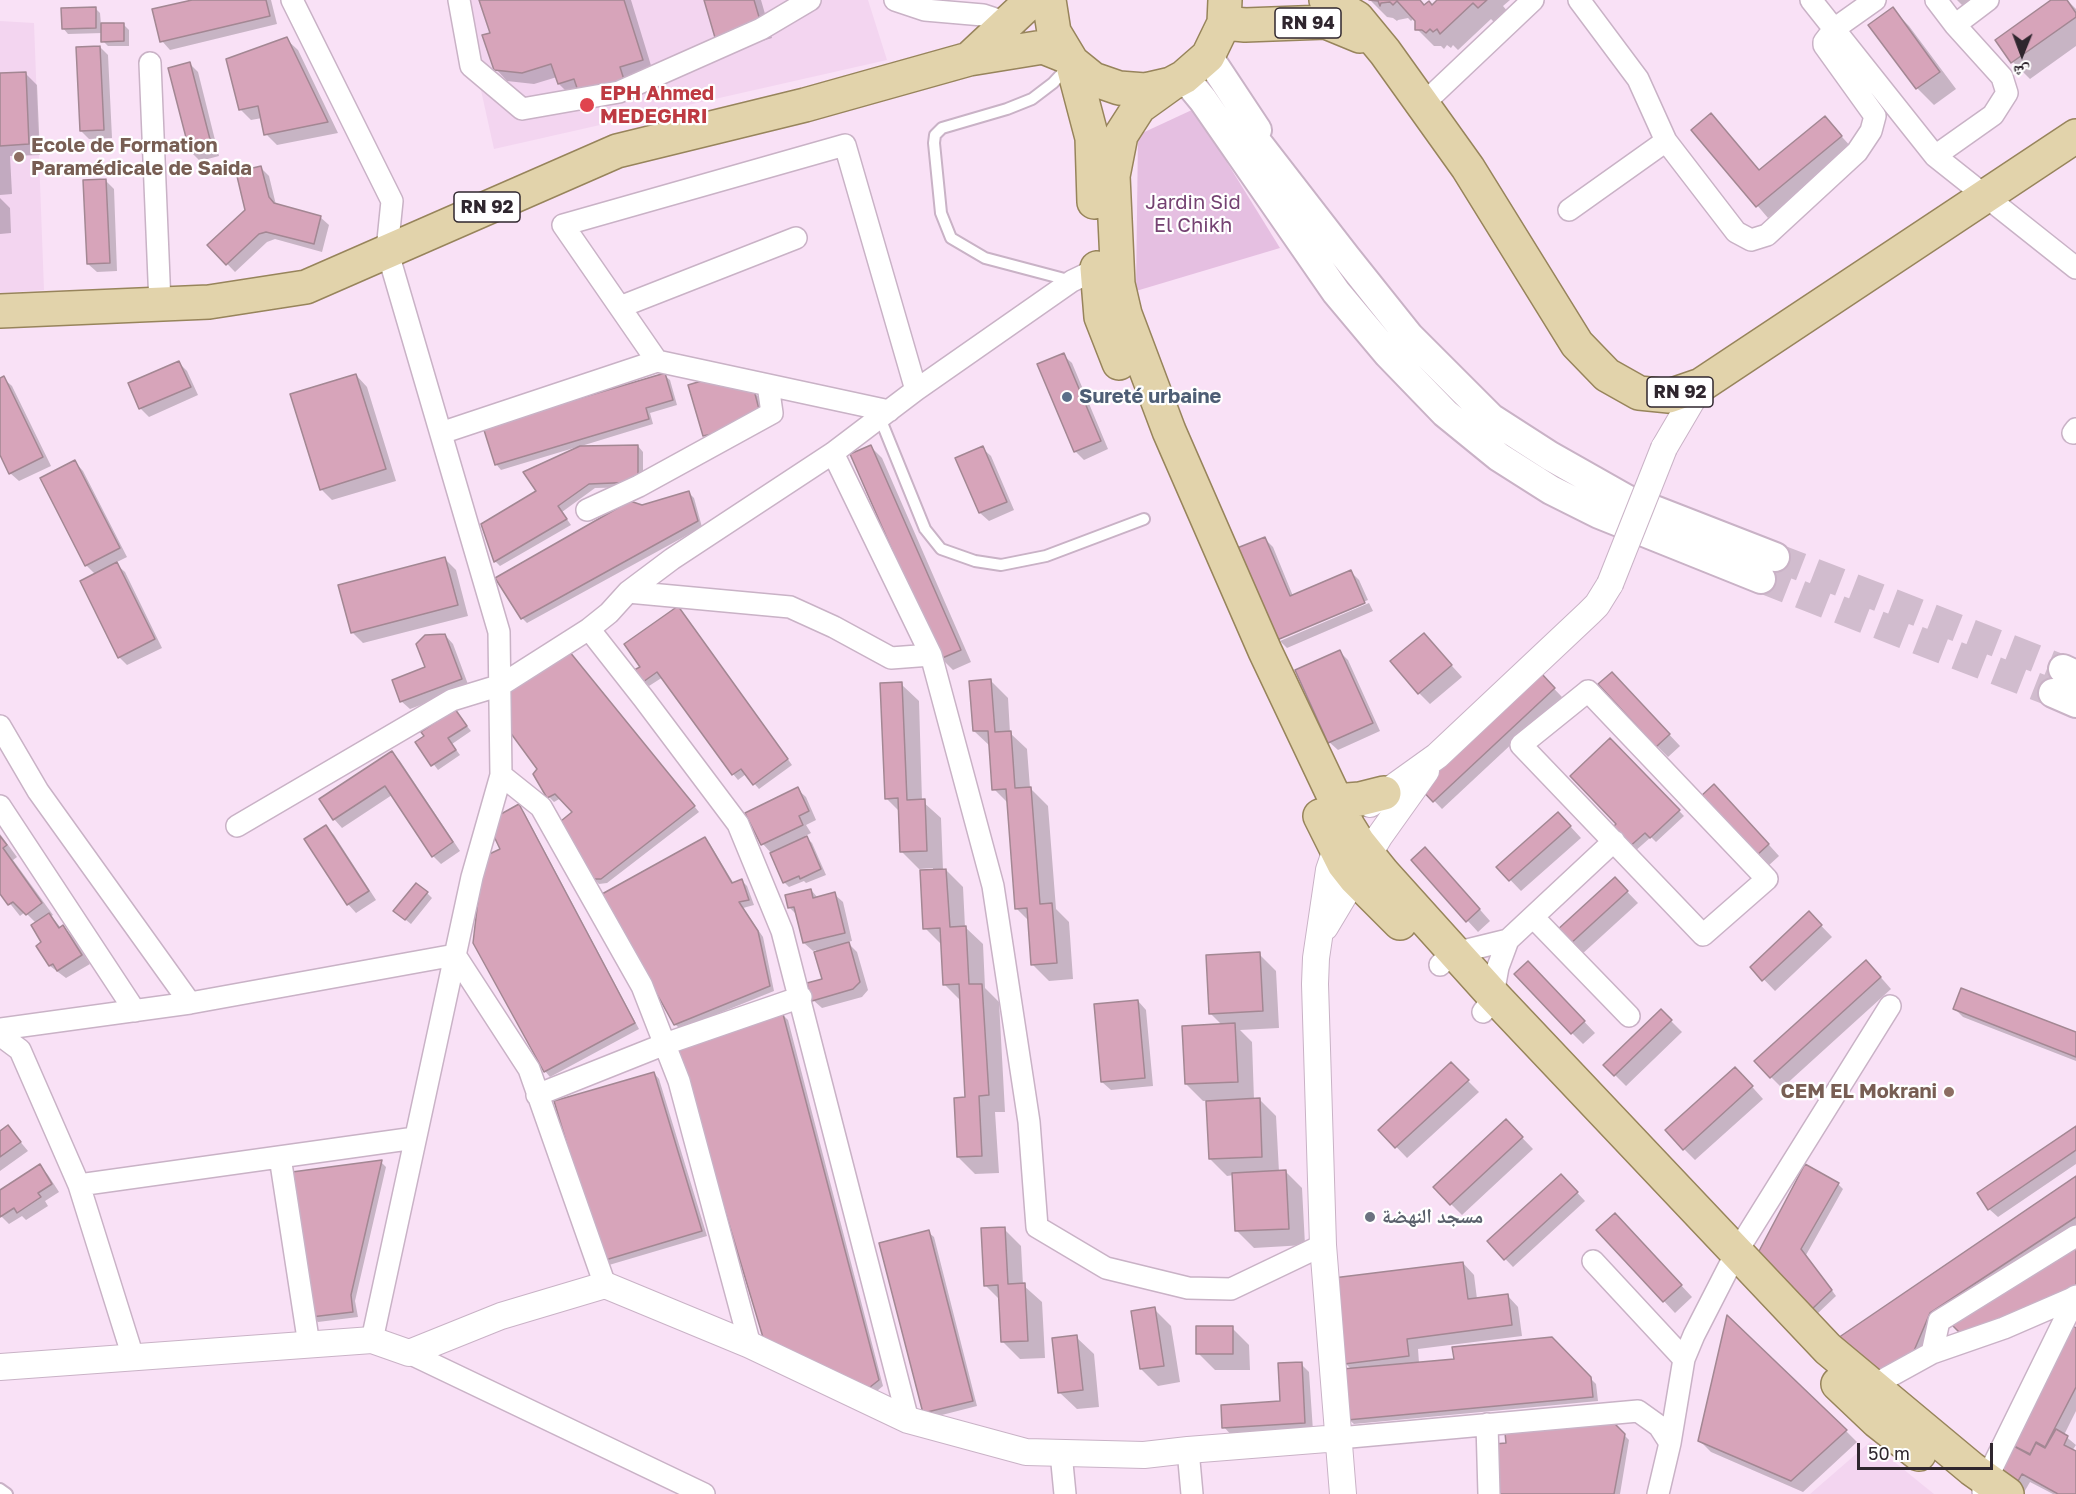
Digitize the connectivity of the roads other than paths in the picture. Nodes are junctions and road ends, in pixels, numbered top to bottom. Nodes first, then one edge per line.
1 (292, 0) edge
2 (459, 0) edge
3 (810, 0) edge
4 (895, 0) edge
5 (1032, 0) edge
6 (1049, 0) edge
7 (1326, 0) edge
8 (1533, 0) edge
9 (1579, 0) edge
10 (1811, 0) edge
11 (1875, 0) edge
12 (1936, 0) edge
13 (1988, 0) edge
14 (1225, 11) edge
15 (1007, 23) junction
16 (1955, 26) junction
17 (1834, 28) junction
18 (1385, 52) junction
19 (969, 59) junction
20 (1070, 60) junction
21 (150, 63) dead end
22 (1188, 72) junction
23 (1422, 105) junction
24 (2076, 136) edge
25 (1666, 141) junction
26 (1935, 156) junction
27 (1986, 196) junction
28 (1569, 210) dead end
29 (796, 238) dead end
30 (387, 250) junction
31 (2076, 268) edge
32 (1085, 275) junction
33 (160, 304) junction
34 (620, 307) junction
35 (0, 310) edge
36 (657, 361) junction
37 (768, 385) junction
38 (1701, 385) junction
39 (916, 390) junction
40 (1653, 394) junction
41 (884, 414) junction
42 (441, 433) junction
43 (1160, 435) junction
44 (1664, 448) junction
45 (833, 453) junction
46 (587, 510) dead end
47 (1144, 519) dead end
48 (1768, 568) tunnel mouth
49 (628, 592) junction
50 (589, 629) junction
51 (931, 655) junction
52 (1257, 655) junction
53 (501, 685) junction
54 (0, 726) edge
55 (1437, 756) junction
56 (501, 775) junction
57 (1384, 793) joint
58 (0, 806) edge
59 (1339, 825) junction
60 (237, 826) dead end
61 (1614, 841) junction
62 (1362, 867) junction
63 (1533, 917) junction
64 (1320, 934) junction
65 (1508, 940) junction
66 (455, 955) junction
67 (1448, 959) junction
68 (801, 998) junction
69 (190, 1003) junction
70 (1488, 1004) junction
71 (1890, 1006) dead end
72 (135, 1011) junction
73 (1629, 1016) dead end
74 (0, 1029) edge
75 (0, 1035) edge
76 (665, 1044) junction
77 (537, 1095) junction
78 (415, 1138) junction
79 (280, 1157) junction
80 (79, 1185) junction
81 (2076, 1236) edge
82 (1323, 1245) junction
83 (1593, 1261) dead end
84 (1731, 1262) junction
85 (604, 1286) junction
86 (2074, 1304) edge
87 (372, 1340) junction
88 (750, 1345) junction
89 (309, 1346) junction
90 (408, 1353) junction
91 (1932, 1353) junction
92 (133, 1357) junction
93 (1684, 1359) junction
94 (0, 1367) edge
95 (1862, 1392) junction
96 (908, 1419) junction
97 (1487, 1424) junction
98 (1339, 1438) junction
99 (1670, 1443) junction
100 (1188, 1450) junction
101 (1061, 1453) junction
102 (0, 1489) edge
103 (1987, 1490) edge
104 (8, 1494) edge
105 (704, 1494) edge
106 (1065, 1494) edge
107 (1192, 1494) edge
108 (1343, 1494) edge
109 (1489, 1494) edge
110 (1658, 1494) edge

1 - 30 street
2 - 3 street
4 - 15 street
5 - 15 main road
6 - 20 main road
7 - 18 main road, RN 94
8 - 23 street
9 - 25 street
10 - 17 street
11 - 17 street
12 - 16 street
13 - 16 street
14 - 18 main road, RN 94
14 - 22 main road
15 - 19 main road
16 - 26 street
17 - 25 street
17 - 26 street
18 - 23 main road, RN 92
19 - 20 main road
19 - 30 main road, RN 92
20 - 22 main road
20 - 32 main road
20 - 32 lane
21 - 33 street
22 - 43 main road
22 - 48 main road
23 - 40 main road, RN 92
24 - 27 main road, RN 92
25 - 28 street
26 - 27 street
27 - 31 street
27 - 38 main road, RN 92
29 - 34 street
30 - 33 main road, RN 92
30 - 42 street
32 - 39 street
32 - 43 main road
33 - 35 main road, RN 92
34 - 36 street
34 - 39 street
36 - 37 street
36 - 42 street
37 - 41 street
37 - 46 street
38 - 40 main road, RN 92
38 - 44 street
39 - 41 street
40 - 44 street
41 - 45 street
41 - 47 lane
42 - 53 street
43 - 52 main road
44 - 55 street, bridge
45 - 49 street
45 - 51 street
49 - 50 street
49 - 51 street
50 - 53 street
50 - 68 street
51 - 82 street
52 - 59 main road
52 - 59 main road
53 - 56 street
53 - 60 street
54 - 69 street
55 - 57 street
55 - 62 street
56 - 66 street
56 - 76 street
57 - 59 main road
58 - 72 street
59 - 62 main road
59 - 64 street
61 - 61 street
61 - 63 street
62 - 64 street
62 - 67 main road
63 - 65 street
63 - 73 street
64 - 82 street
65 - 67 street
65 - 70 street
66 - 69 street
66 - 77 street
66 - 78 street
67 - 70 main road
68 - 76 street
68 - 96 street
69 - 72 street
70 - 84 main road
71 - 84 street
72 - 74 street
75 - 80 street
76 - 77 street
76 - 88 street
77 - 85 street
78 - 79 street
78 - 87 street
79 - 80 street
79 - 89 street
80 - 92 street
81 - 91 street
82 - 98 street
83 - 93 street
84 - 93 street
84 - 95 main road
85 - 88 street
85 - 90 street
86 - 91 street
86 - 103 street
87 - 89 street
87 - 90 street
88 - 96 street
89 - 92 street
90 - 105 street
91 - 95 street
92 - 94 street
93 - 99 street
95 - 103 main road
96 - 101 street
97 - 98 street
97 - 99 street
97 - 109 street
98 - 100 street
98 - 108 street
99 - 110 street
100 - 101 street
100 - 107 street
101 - 106 street
102 - 104 lane

